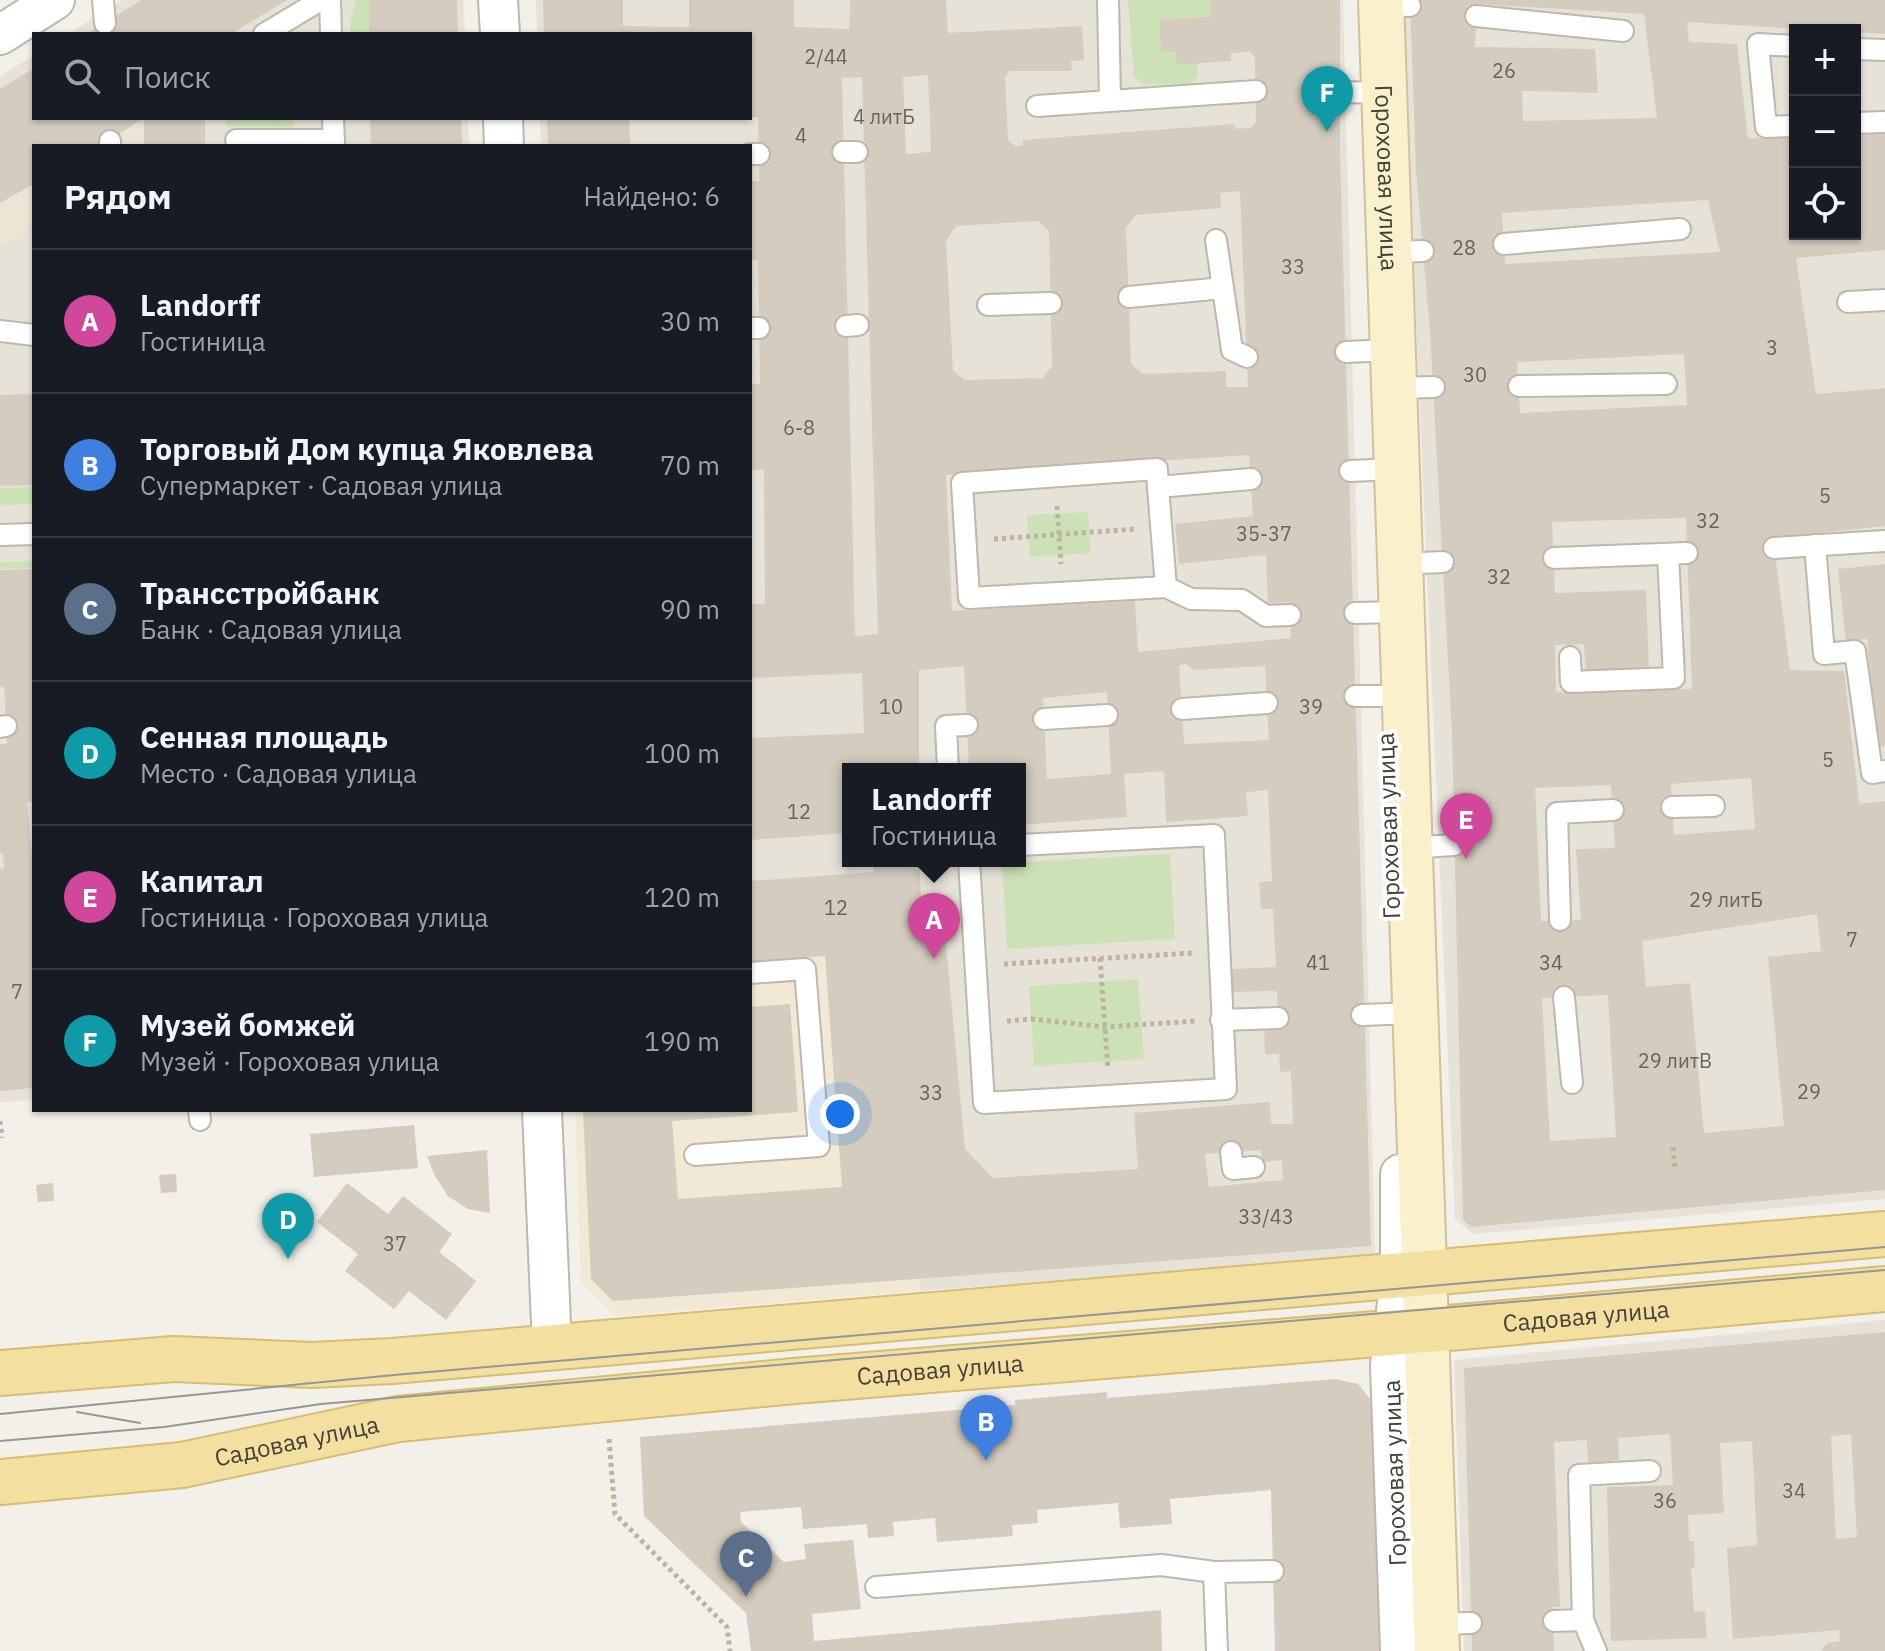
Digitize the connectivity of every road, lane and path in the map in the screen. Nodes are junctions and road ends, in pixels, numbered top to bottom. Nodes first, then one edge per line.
1 (55, 0) edge
2 (103, 0) edge
3 (321, 0) edge
4 (330, 0) edge
5 (498, 0) edge
6 (1108, 0) edge
7 (1383, 3) edge
8 (1476, 16) dead end
9 (105, 23) dead end
10 (1623, 31) dead end
11 (267, 32) edge
12 (331, 32) edge
13 (500, 32) edge
14 (0, 35) edge
15 (1789, 46) edge
16 (1861, 49) edge
17 (1885, 50) edge
18 (1256, 91) dead end
19 (1364, 93) junction
20 (1110, 100) junction
21 (1037, 106) dead end
22 (333, 120) edge
23 (503, 120) edge
24 (1885, 122) edge
25 (1861, 123) edge
26 (1789, 126) edge
27 (236, 140) dead end
28 (334, 143) edge
29 (504, 144) edge
30 (1680, 229) dead end
31 (1216, 240) dead end
32 (1504, 244) dead end
33 (1223, 288) junction
34 (1129, 297) dead end
35 (1885, 300) edge
36 (1848, 302) dead end
37 (1051, 303) dead end
38 (988, 305) dead end
39 (0, 331) edge
40 (32, 335) edge
41 (1247, 357) dead end
42 (1388, 366) junction
43 (1666, 384) dead end
44 (1519, 386) dead end
45 (1374, 470) junction
46 (1055, 477) junction
47 (1251, 479) dead end
48 (1158, 487) junction
49 (1161, 527) junction
50 (32, 534) edge
51 (1059, 534) junction
52 (0, 535) edge
53 (965, 541) junction
54 (1885, 541) edge
55 (1815, 545) junction
56 (1774, 548) dead end
57 (1554, 558) dead end
58 (1443, 562) dead end
59 (1399, 564) junction
60 (1166, 587) junction
61 (1063, 593) junction
62 (1379, 612) junction
63 (1290, 615) dead end
64 (1570, 657) dead end
65 (1381, 696) junction
66 (1267, 703) dead end
67 (1182, 709) dead end
68 (1107, 715) dead end
69 (1044, 719) dead end
70 (967, 725) dead end
71 (948, 763) edge
72 (1885, 771) edge
73 (1714, 806) dead end
74 (1672, 807) dead end
75 (1613, 810) dead end
76 (1537, 840) dead end
77 (1559, 841) junction
78 (1026, 845) edge
79 (1454, 845) dead end
80 (1408, 848) junction
81 (969, 867) edge
82 (1560, 920) dead end
83 (1218, 951) junction
84 (1100, 958) junction
85 (974, 966) junction
86 (752, 973) edge
87 (1564, 997) dead end
88 (1390, 1014) junction
89 (1278, 1018) dead end
90 (1221, 1020) junction
91 (978, 1022) junction
92 (1105, 1027) junction
93 (1108, 1061) dead end
94 (1572, 1083) dead end
95 (542, 1112) edge
96 (0, 1121) edge
97 (2, 1138) dead end
98 (1673, 1147) dead end
99 (1231, 1152) dead end
100 (695, 1155) dead end
101 (1254, 1167) dead end
102 (1675, 1169) dead end
103 (1885, 1234) edge
104 (1412, 1273) junction
105 (1885, 1289) edge
106 (1410, 1332) junction
107 (552, 1348) junction
108 (0, 1373) edge
109 (608, 1434) dead end
110 (1650, 1471) dead end
111 (4, 1486) edge
112 (1404, 1566) junction
113 (1273, 1571) dead end
114 (1214, 1572) junction
115 (876, 1587) dead end
116 (1583, 1620) junction
117 (1554, 1621) dead end
118 (1448, 1632) edge
119 (730, 1651) edge
120 (1217, 1651) edge
121 (1400, 1651) edge
122 (1596, 1651) edge

1 - 14 street
2 - 9 lane
3 - 11 lane
4 - 12 lane
5 - 13 street
6 - 20 lane
7 - 19 street, Гороховая улица
8 - 10 lane
15 - 26 lane
16 - 17 lane
18 - 20 lane
19 - 42 street, Гороховая улица
19 - 42 street, Гороховая улица
20 - 21 lane
22 - 28 lane
23 - 29 street
24 - 25 lane
27 - 28 lane
30 - 32 lane
31 - 33 lane
33 - 34 lane
33 - 41 lane
35 - 36 lane
37 - 38 lane
39 - 40 lane
42 - 45 street, Гороховая улица
43 - 44 lane
45 - 59 street, Гороховая улица
45 - 62 street, Гороховая улица
46 - 48 lane
46 - 51 path
46 - 53 lane
47 - 48 lane
48 - 49 lane
49 - 51 path
49 - 60 lane
50 - 52 lane
51 - 53 path
51 - 61 path
53 - 61 lane
54 - 55 lane
55 - 56 lane
55 - 72 lane
57 - 64 lane
58 - 59 lane
59 - 62 street, Гороховая улица
60 - 61 lane
60 - 63 lane
62 - 65 street, Гороховая улица
65 - 80 street, Гороховая улица
65 - 88 street, Гороховая улица
66 - 67 lane
68 - 69 lane
70 - 71 lane
73 - 74 lane
75 - 77 lane
76 - 77 lane
77 - 82 lane
78 - 83 lane
79 - 80 lane
80 - 88 street, Гороховая улица
81 - 85 lane
83 - 84 path
83 - 90 lane
84 - 85 path
84 - 92 path
85 - 91 lane
86 - 100 lane
87 - 94 lane
88 - 104 street, Гороховая улица
89 - 90 lane
90 - 91 lane
90 - 92 path
91 - 92 path
92 - 93 path
95 - 107 street
96 - 97 path
98 - 102 path
99 - 101 lane
103 - 104 main road
104 - 106 street, Гороховая улица
104 - 107 main road
105 - 106 main road, Садовая улица
106 - 111 main road, Садовая улица
106 - 112 street, Гороховая улица
107 - 108 main road
109 - 119 path
110 - 116 lane
112 - 118 street, Гороховая улица
112 - 121 street, Гороховая улица
113 - 114 lane
114 - 115 lane
114 - 120 lane
116 - 117 lane
116 - 122 lane

